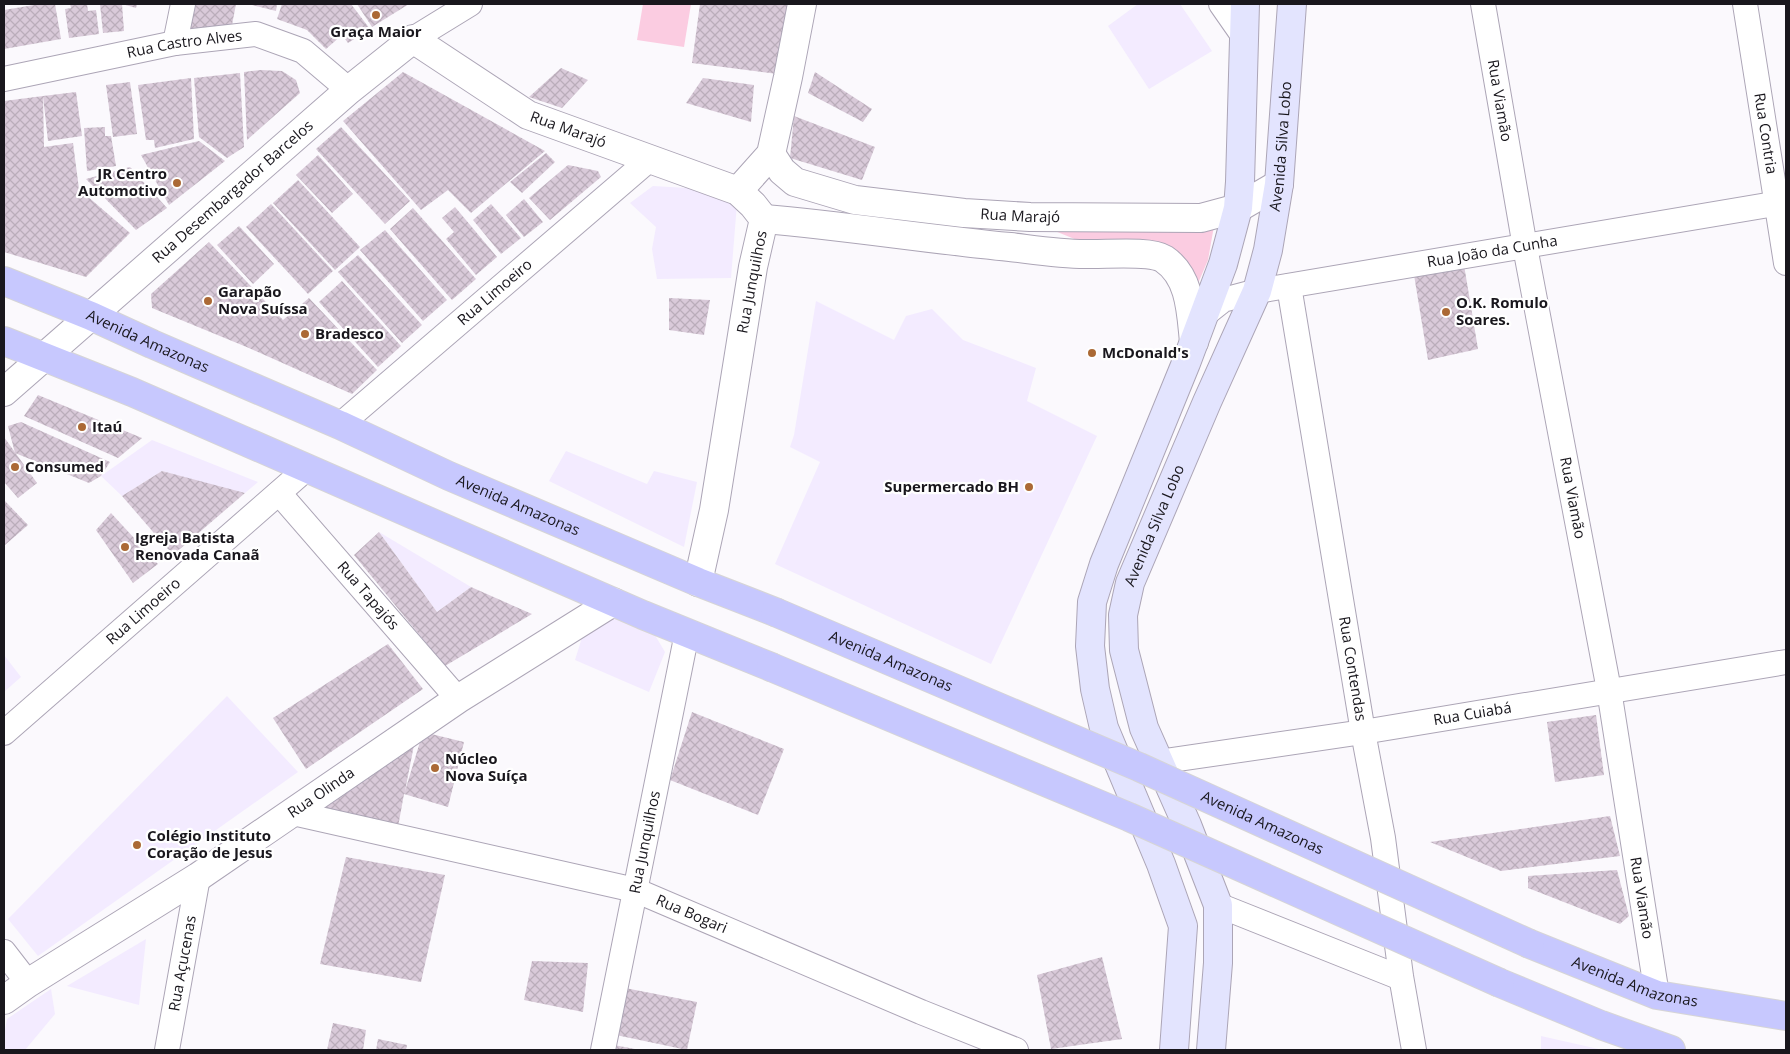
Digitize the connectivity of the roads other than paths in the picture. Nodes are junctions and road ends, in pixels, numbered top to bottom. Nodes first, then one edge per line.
1 (183, 4) edge
2 (470, 4) edge
3 (802, 4) edge
4 (1221, 4) edge
5 (1245, 4) edge
6 (1292, 4) edge
7 (1483, 4) edge
8 (1745, 4) edge
9 (1244, 37) junction
10 (413, 39) junction
11 (175, 44) junction
12 (4, 79) edge
13 (349, 90) junction
14 (771, 154) junction
15 (650, 159) junction
16 (1279, 184) junction
17 (738, 191) junction
18 (1781, 203) edge
19 (1238, 208) junction
20 (964, 213) junction
21 (764, 219) junction
22 (1525, 247) junction
23 (1083, 254) junction
24 (1786, 262) edge
25 (4, 282) edge
26 (1289, 286) junction
27 (1257, 291) junction
28 (1204, 315) junction
29 (91, 316) junction
30 (4, 341) edge
31 (1194, 342) junction
32 (45, 356) junction
33 (4, 392) edge
34 (340, 425) junction
35 (306, 468) junction
36 (280, 493) junction
37 (698, 582) junction
38 (613, 602) junction
39 (687, 633) junction
40 (1786, 662) edge
41 (1609, 690) junction
42 (458, 700) junction
43 (1363, 732) junction
44 (4, 733) edge
45 (1158, 762) junction
46 (293, 813) junction
47 (198, 878) junction
48 (635, 890) junction
49 (1218, 906) junction
50 (4, 952) edge
51 (1401, 978) junction
52 (28, 983) junction
53 (1657, 995) junction
54 (4, 1000) edge
55 (1786, 1016) edge
56 (167, 1050) edge
57 (603, 1050) edge
58 (1016, 1050) edge
59 (1174, 1050) edge
60 (1211, 1050) edge
61 (1414, 1050) edge
62 (1671, 1050) edge

1 - 11 street
2 - 10 street, Rua Desembargador Barcelos
3 - 14 street
4 - 9 street
5 - 9 main road
6 - 16 main road, Avenida Silva Lobo
7 - 22 street, Rua Viamão
8 - 18 street, Rua Contria
9 - 19 main road
10 - 13 street, Rua Desembargador Barcelos
10 - 15 street, Rua Marajó
11 - 12 street, Rua Castro Alves
11 - 13 street, Rua Castro Alves
13 - 29 street, Rua Desembargador Barcelos
14 - 17 street
14 - 20 street, Rua Marajó
15 - 17 street, Rua Marajó
15 - 34 street, Rua Limoeiro
16 - 19 street, Rua Marajó
16 - 27 main road, Avenida Silva Lobo
17 - 21 street, Rua Junquilhos
18 - 22 street, Rua João da Cunha
18 - 24 street, Rua Contria
19 - 20 street, Rua Marajó
19 - 28 main road
20 - 23 street
21 - 23 street, Rua Marajó
21 - 37 street, Rua Junquilhos
22 - 26 street, Rua João da Cunha
22 - 41 street, Rua Viamão
23 - 31 street, Rua Marajó
25 - 29 main road, Avenida Amazonas
26 - 27 street, Rua João da Cunha
26 - 43 street, Rua Contendas
27 - 28 street, Rua João da Cunha
27 - 45 main road, Avenida Silva Lobo
28 - 31 main road
29 - 32 street, Rua Desembargador Barcelos
29 - 34 main road, Avenida Amazonas
30 - 32 main road
31 - 59 main road
32 - 33 street, Rua Desembargador Barcelos
32 - 35 main road
34 - 37 main road, Avenida Amazonas
35 - 36 street, Rua Limoeiro
35 - 38 main road
36 - 42 street, Rua Tapajós
36 - 44 street, Rua Limoeiro
37 - 53 main road, Avenida Amazonas, bridge
38 - 39 main road
38 - 42 street, Rua Olinda
39 - 48 street, Rua Junquilhos
39 - 62 main road, bridge
40 - 41 street, Rua Cuiabá
41 - 43 street, Rua Cuiabá
41 - 53 street, Rua Viamão
42 - 46 street, Rua Olinda
43 - 45 street, Rua Cuiabá
43 - 51 street, Rua Contendas
45 - 49 main road, Avenida Silva Lobo
46 - 47 street, Rua Olinda
46 - 48 street, Rua Bogari
47 - 52 street, Rua Olinda
47 - 56 street, Rua Açucenas
48 - 57 street, Rua Junquilhos
48 - 58 street, Rua Bogari
49 - 51 street
49 - 60 main road, Avenida Silva Lobo
50 - 52 street
51 - 61 street, Rua Contendas
52 - 54 street, Rua Olinda
53 - 55 main road, Avenida Amazonas

